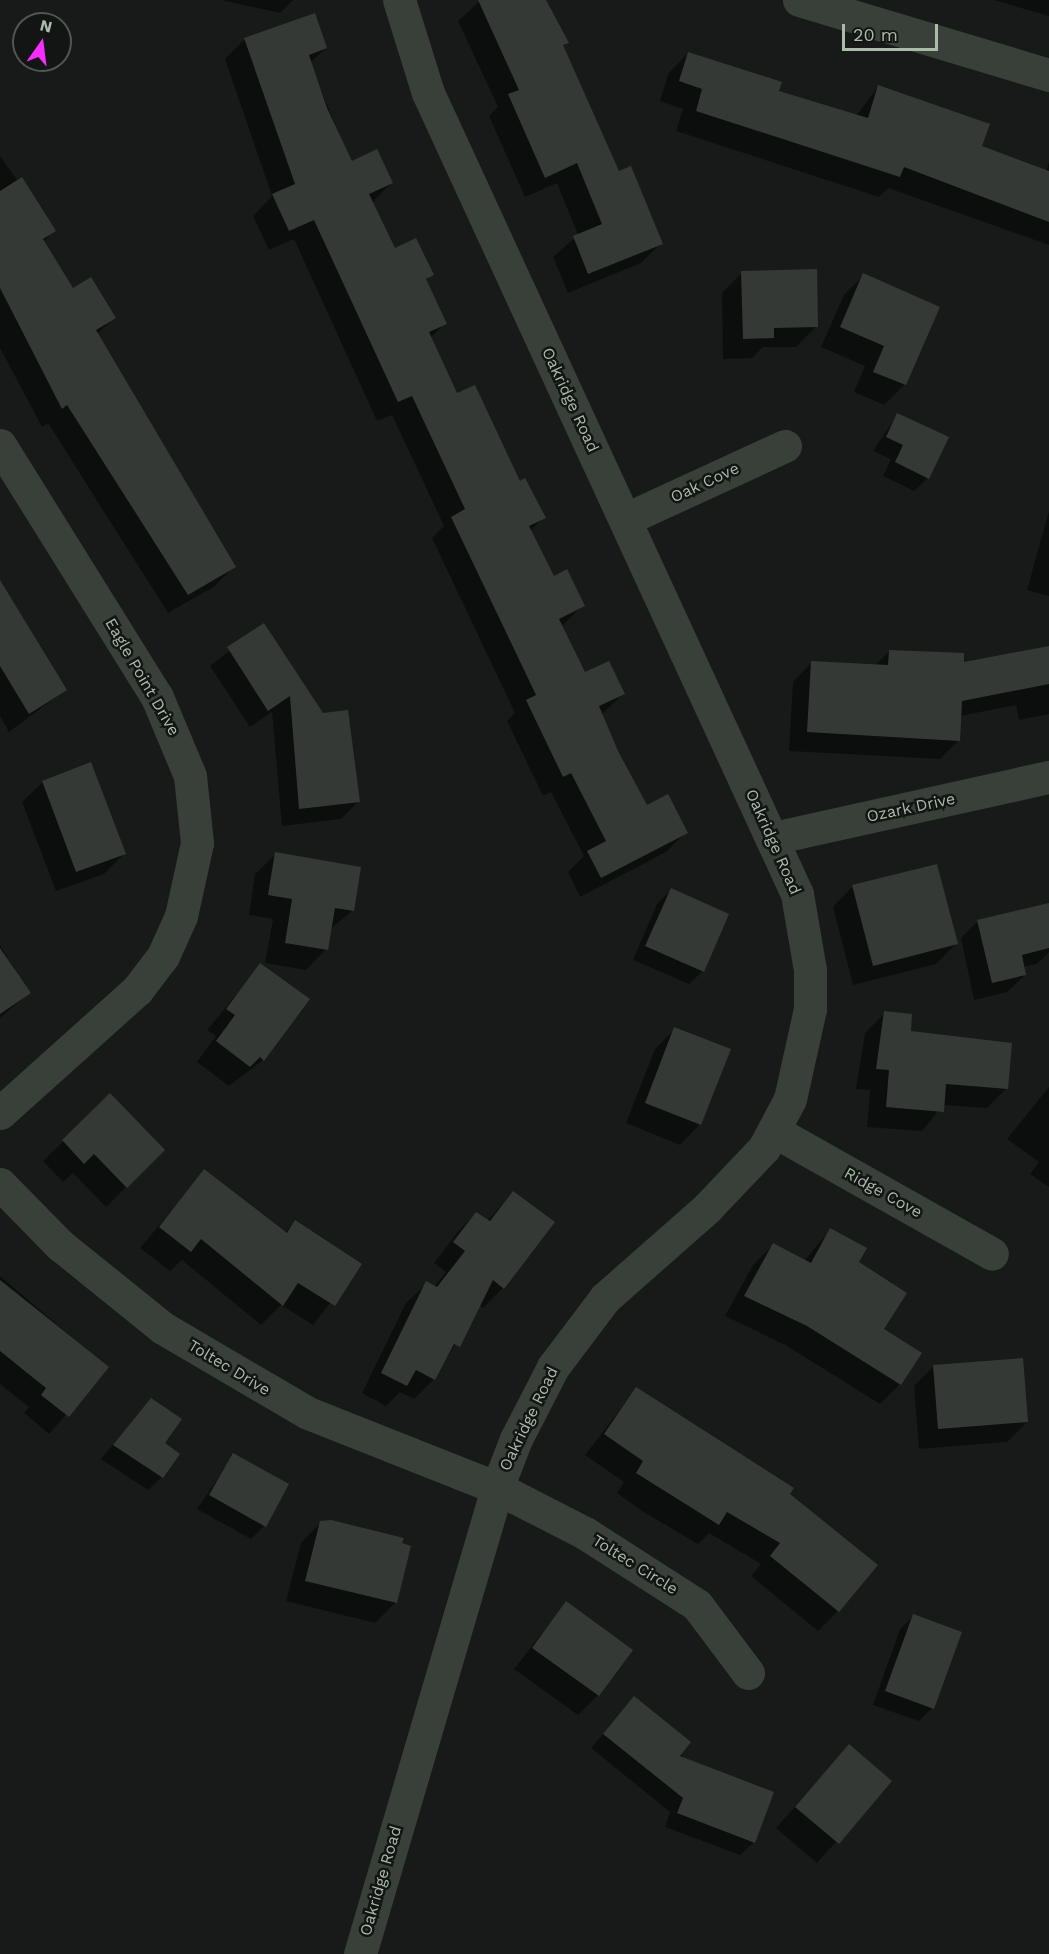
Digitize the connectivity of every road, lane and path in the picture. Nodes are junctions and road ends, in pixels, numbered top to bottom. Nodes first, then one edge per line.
1 (399, 0) edge
2 (799, 0) edge
3 (1049, 75) edge
4 (0, 444) edge
5 (785, 446) dead end
6 (626, 519) junction
7 (1049, 777) edge
8 (772, 838) junction
9 (0, 1113) edge
10 (774, 1131) junction
11 (0, 1184) edge
12 (992, 1254) dead end
13 (497, 1488) junction
14 (748, 1673) dead end
15 (360, 1954) edge

1 - 6 street, Oakridge Road
2 - 3 street
4 - 9 street, Eagle Point Drive
5 - 6 street, Oak Cove
6 - 8 street, Oakridge Road
7 - 8 street, Ozark Drive
8 - 10 street, Oakridge Road
10 - 12 street, Ridge Cove
10 - 13 street, Oakridge Road
11 - 13 street, Toltec Drive
13 - 14 street, Toltec Circle
13 - 15 street, Oakridge Road

